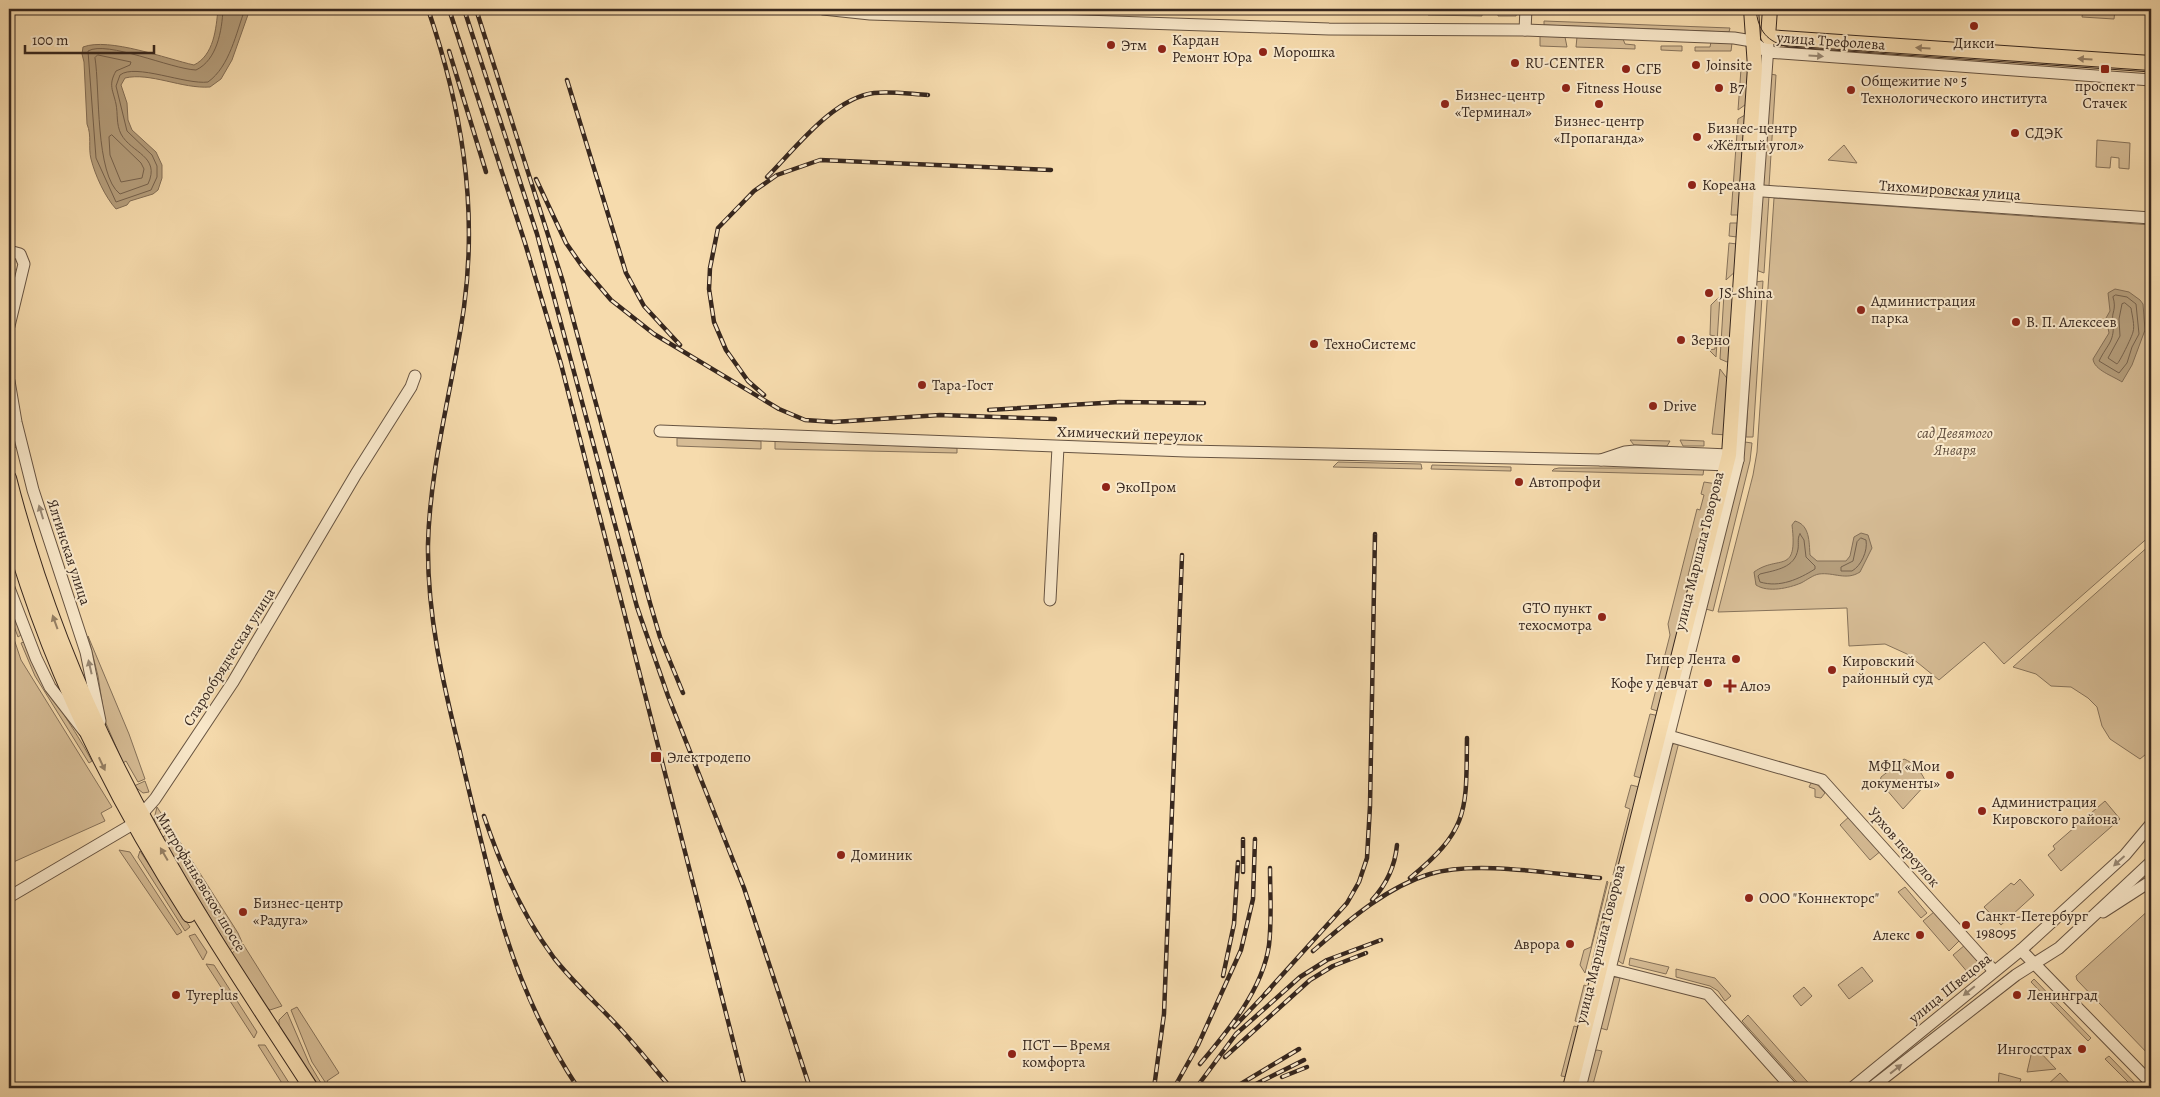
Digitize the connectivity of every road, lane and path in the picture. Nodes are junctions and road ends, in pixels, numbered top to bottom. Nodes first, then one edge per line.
1 (823, 9) edge
2 (1526, 9) edge
3 (1751, 9) edge
4 (1770, 9) edge
5 (1525, 30) junction
6 (1768, 37) junction
7 (1752, 41) junction
8 (1767, 52) junction
9 (2151, 63) edge
10 (2151, 80) edge
11 (1752, 190) junction
12 (2151, 218) edge
13 (9, 251) edge
14 (9, 326) edge
15 (415, 376) dead end
16 (9, 381) edge
17 (660, 431) dead end
18 (1058, 447) junction
19 (1732, 460) junction
20 (9, 478) edge
21 (9, 525) edge
22 (9, 588) edge
23 (1050, 600) dead end
24 (73, 686) junction
25 (1665, 735) junction
26 (96, 736) junction
27 (137, 820) junction
28 (2151, 824) edge
29 (2151, 862) edge
30 (2151, 881) edge
31 (9, 897) edge
32 (2095, 916) junction
33 (2021, 950) junction
34 (2033, 963) junction
35 (1606, 968) junction
36 (1994, 972) junction
37 (2151, 1083) edge
38 (300, 1088) edge
39 (311, 1088) edge
40 (1570, 1088) edge
41 (1580, 1088) edge
42 (1792, 1088) edge
43 (1852, 1088) edge
44 (1871, 1088) edge

1 - 5 street, улица Трефолева
2 - 5 street
3 - 7 main road, улица Маршала Говорова
4 - 6 main road, улица Маршала Говорова
5 - 7 street, улица Трефолева
6 - 8 street, улица Маршала Говорова
9 -> 6 main road, улица Трефолева
7 - 8 street, улица Трефолева
7 - 11 main road, улица Маршала Говорова
8 -> 10 street, улица Трефолева
8 - 11 street, улица Маршала Говорова
11 - 12 street, Тихомировская улица
11 - 19 main road, улица Маршала Говорова
13 - 14 street
15 - 27 street, Старообрядческая улица
26 -> 16 street, Ялтинская улица
17 - 18 street, Химический переулок
18 - 19 street, Химический переулок
18 - 23 street
19 - 25 main road, улица Маршала Говорова
24 -> 20 main road
21 - 24 main road
22 - 26 street
24 - 26 main road, Митрофаньевское шоссе
25 - 35 main road, улица Маршала Говорова
25 - 36 street, Урхов переулок
26 - 27 main road, Митрофаньевское шоссе
27 - 31 street, Старообрядческая улица
27 - 38 main road, Митрофаньевское шоссе
39 -> 27 main road, Митрофаньевское шоссе
28 -> 33 street, улица Швецова
29 - 32 street
30 - 32 street
32 - 34 street, улица Швецова
33 - 34 street
33 - 36 street, улица Швецова
34 - 37 street
44 -> 34 street, улица Швецова
35 - 40 main road, улица Маршала Говорова
35 - 41 street, улица Маршала Говорова
35 - 42 street
36 -> 43 street, улица Швецова

